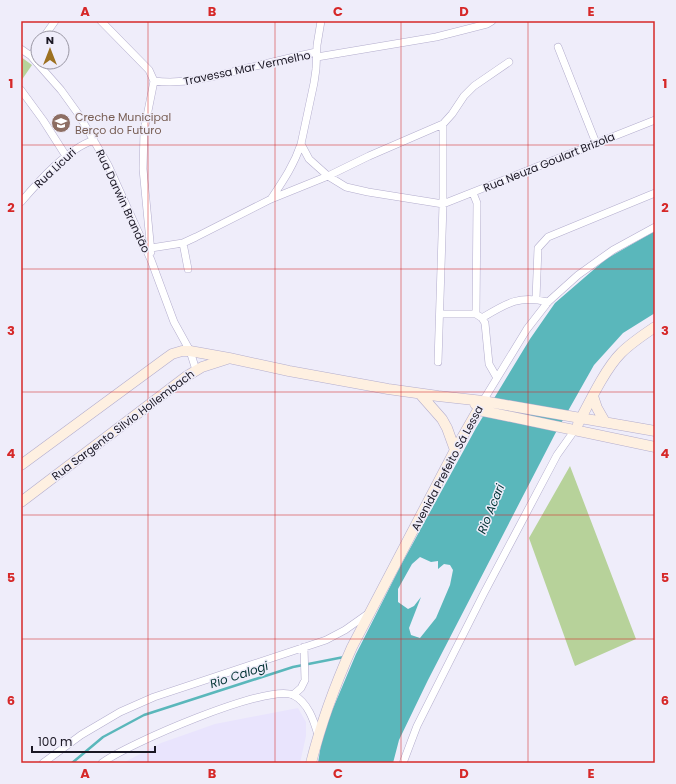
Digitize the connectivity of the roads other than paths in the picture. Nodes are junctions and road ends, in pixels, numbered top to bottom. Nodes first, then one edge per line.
1 (55, 21) edge
2 (101, 21) edge
3 (321, 21) edge
4 (492, 21) edge
5 (49, 30) edge
6 (558, 47) dead end
7 (21, 49) edge
8 (30, 55) edge
9 (316, 55) junction
10 (509, 62) dead end
11 (43, 70) edge
12 (154, 82) junction
13 (21, 90) edge
14 (655, 120) edge
15 (442, 124) junction
16 (94, 140) junction
17 (596, 143) junction
18 (301, 144) junction
19 (66, 156) junction
20 (328, 176) junction
21 (473, 193) junction
22 (655, 193) edge
23 (271, 199) junction
24 (21, 202) edge
25 (443, 204) junction
26 (655, 227) edge
27 (183, 243) junction
28 (151, 248) junction
29 (151, 260) junction
30 (188, 270) dead end
31 (536, 299) junction
32 (548, 302) junction
33 (440, 314) junction
34 (479, 316) junction
35 (655, 327) edge
36 (190, 351) junction
37 (229, 358) junction
38 (438, 362) dead end
39 (196, 370) junction
40 (497, 378) junction
41 (420, 394) junction
42 (593, 396) junction
43 (483, 405) junction
44 (576, 418) junction
45 (604, 422) junction
46 (570, 430) junction
47 (655, 431) edge
48 (655, 447) edge
49 (455, 450) junction
50 (21, 465) edge
51 (21, 502) edge
52 (371, 611) junction
53 (304, 647) junction
54 (293, 695) junction
55 (318, 735) junction
56 (43, 763) edge
57 (102, 763) edge
58 (311, 763) edge
59 (403, 763) edge

1 - 5 street
2 - 12 street
3 - 9 street
4 - 9 street, Travessa Mar Vermelho
6 - 17 street
7 - 8 street, Rua Darwin Brandão
9 - 12 street, Travessa Mar Vermelho
9 - 18 street
10 - 15 street
11 - 16 street, Rua Darwin Brandão
12 - 28 street
13 - 19 street
14 - 17 street, Rua Neuza Goulart Brizola
15 - 20 street
15 - 25 street
16 - 19 street, Rua Licuri
16 - 29 street, Rua Darwin Brandão
17 - 21 street, Rua Neuza Goulart Brizola
18 - 20 street
18 - 23 street
19 - 24 street, Rua Licuri
20 - 23 street
20 - 25 street
21 - 25 street, Rua Neuza Goulart Brizola
21 - 34 street
22 - 31 street
23 - 27 street
25 - 33 street
26 - 32 street, Avenida Prefeito Sá Lessa
27 - 28 street
27 - 30 street
28 - 29 street
29 - 36 street, Rua Darwin Brandão
31 - 32 street
31 - 34 street
32 - 40 street, Avenida Prefeito Sá Lessa
33 - 34 street
33 - 38 street
34 - 40 street
35 - 42 main road
36 - 37 main road, Rua Sargento Silvio Hollembach
36 - 39 street, Rua Darwin Brandão
36 - 50 main road, Rua Sargento Silvio Hollembach
37 - 39 main road, Rua Sargento Silvio Hollembach
37 - 41 main road, Rua Sargento Silvio Hollembach
39 - 51 main road, Rua Sargento Silvio Hollembach
40 - 43 street, Avenida Prefeito Sá Lessa
41 - 43 main road, Rua Sargento Silvio Hollembach
41 - 49 main road
42 - 44 main road
42 - 45 main road
43 - 44 main road
43 - 46 main road, Rua Sargento Silvio Hollembach
43 - 49 main road, Avenida Prefeito Sá Lessa
44 - 45 main road
44 - 46 main road
45 - 47 main road
46 - 48 main road, Rua Sargento Silvio Hollembach
46 - 59 street
49 - 52 main road, Avenida Prefeito Sá Lessa
52 - 53 street
52 - 55 main road, Avenida Prefeito Sá Lessa
53 - 54 street
53 - 56 street
54 - 55 street
54 - 57 street
55 - 58 main road, Avenida Prefeito Sá Lessa

